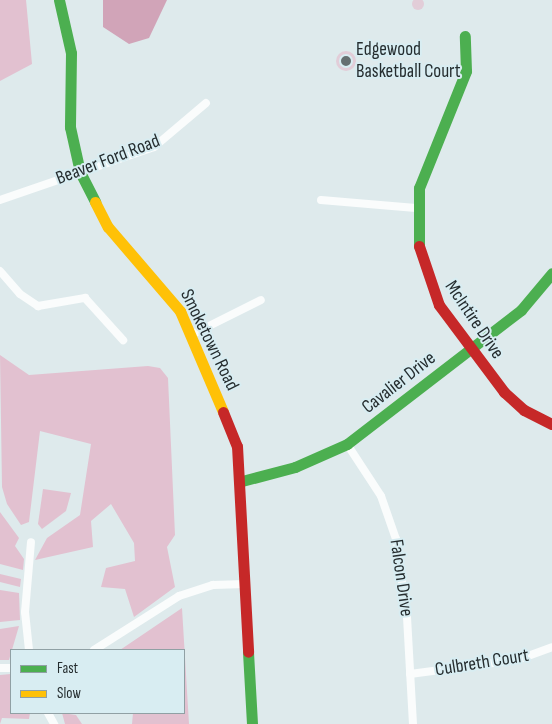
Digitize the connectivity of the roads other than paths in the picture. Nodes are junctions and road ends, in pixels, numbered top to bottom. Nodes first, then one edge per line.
1 (59, 0) edge
2 (465, 36) dead end
3 (206, 103) dead end
4 (80, 172) junction
5 (0, 200) edge
6 (321, 200) dead end
7 (416, 208) junction
8 (0, 271) edge
9 (552, 273) edge
10 (261, 300) dead end
11 (191, 335) junction
12 (124, 340) dead end
13 (471, 350) junction
14 (552, 424) edge
15 (347, 444) junction
16 (242, 481) junction
17 (31, 542) dead end
18 (245, 584) junction
19 (552, 647) edge
20 (30, 649) edge
21 (96, 649) edge
22 (410, 674) junction
23 (252, 724) edge
24 (413, 724) edge

1 - 4 street, Smoketown Road
2 - 7 street, McIntire Drive
3 - 4 street, Beaver Ford Road
4 - 5 street, Beaver Ford Road
4 - 11 street, Smoketown Road
6 - 7 street
7 - 13 street, McIntire Drive
8 - 12 street
9 - 13 street, Cavalier Drive
10 - 11 street
11 - 16 street, Smoketown Road
13 - 14 street, McIntire Drive
13 - 15 street, Cavalier Drive
15 - 16 street, Cavalier Drive
15 - 22 street, Falcon Drive
16 - 18 street, Smoketown Road
17 - 20 street
18 - 21 street
18 - 23 street, Smoketown Road
19 - 22 street, Culbreth Court
22 - 24 street, Falcon Drive

